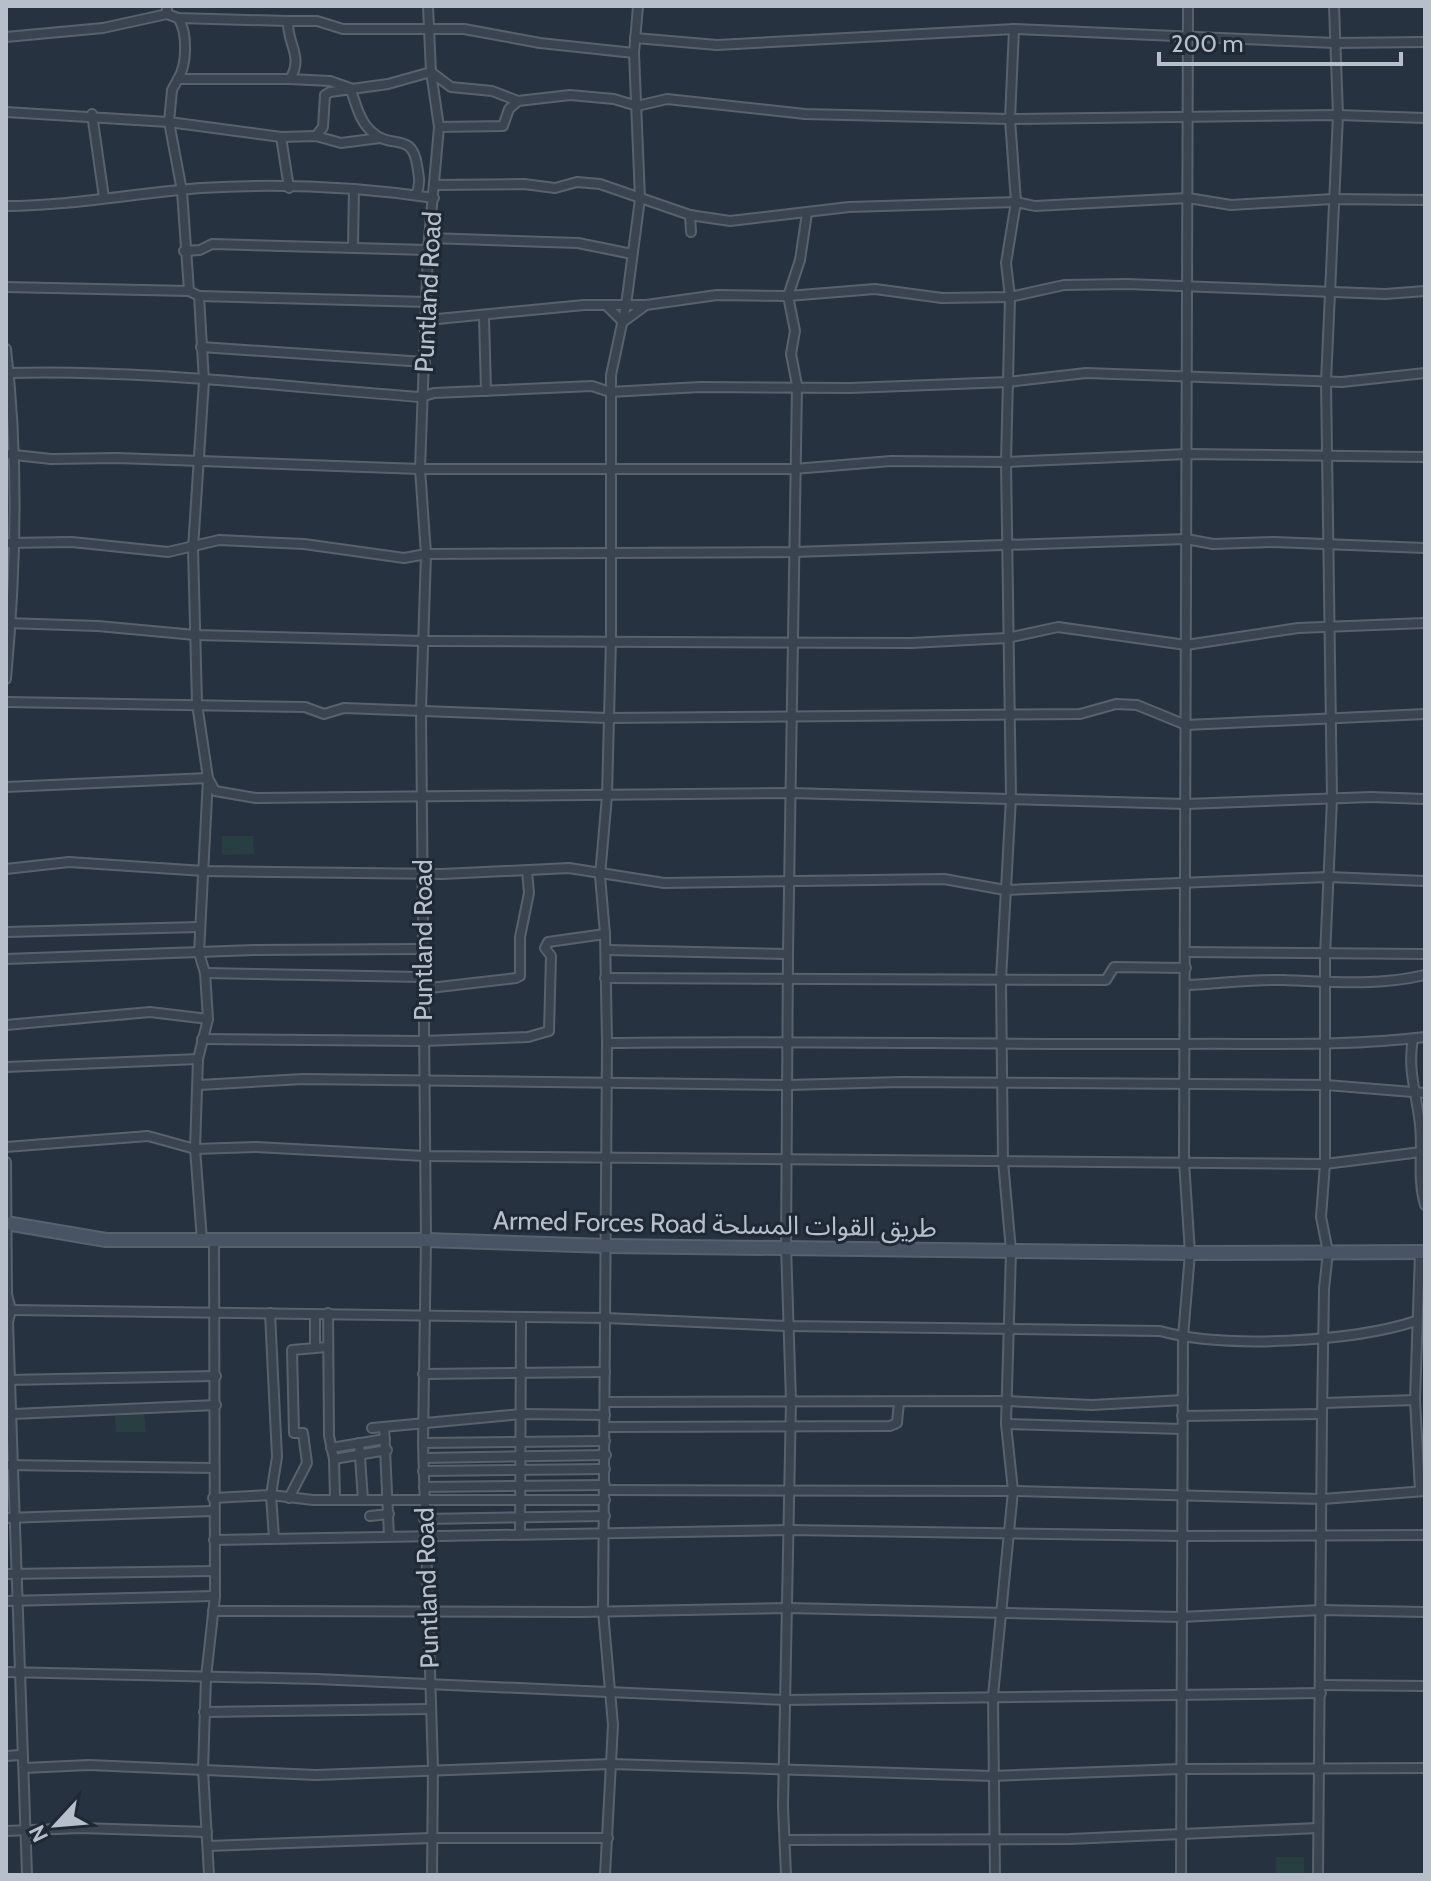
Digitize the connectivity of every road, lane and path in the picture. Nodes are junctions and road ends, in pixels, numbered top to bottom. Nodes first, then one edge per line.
1 (428, 6) edge
2 (638, 6) edge
3 (1188, 6) edge
4 (1334, 6) edge
5 (167, 10) edge
6 (178, 18) junction
7 (288, 21) junction
8 (428, 28) junction
9 (1014, 29) junction
10 (6, 37) edge
11 (1188, 37) junction
12 (635, 38) junction
13 (1425, 42) edge
14 (1335, 43) junction
15 (634, 53) junction
16 (431, 72) junction
17 (178, 79) junction
18 (290, 79) junction
19 (350, 88) junction
20 (518, 101) junction
21 (637, 106) junction
22 (6, 112) edge
23 (92, 114) junction
24 (1338, 115) junction
25 (1188, 118) junction
26 (1425, 118) edge
27 (1010, 119) junction
28 (169, 122) junction
29 (439, 127) junction
30 (316, 136) junction
31 (281, 137) junction
32 (380, 138) junction
33 (434, 185) junction
34 (289, 188) junction
35 (354, 189) junction
36 (182, 191) junction
37 (416, 195) junction
38 (104, 198) junction
39 (434, 198) junction
40 (1188, 198) junction
41 (640, 199) junction
42 (1333, 199) junction
43 (1425, 200) edge
44 (1016, 202) junction
45 (6, 206) edge
46 (807, 213) junction
47 (690, 215) junction
48 (691, 232) dead end
49 (429, 238) junction
50 (353, 246) junction
51 (428, 250) junction
52 (184, 251) junction
53 (632, 254) junction
54 (1187, 286) junction
55 (6, 287) edge
56 (189, 291) junction
57 (1329, 291) junction
58 (1425, 291) edge
59 (199, 296) junction
60 (788, 296) junction
61 (1010, 297) junction
62 (428, 302) junction
63 (626, 305) junction
64 (646, 305) junction
65 (607, 306) junction
66 (484, 317) junction
67 (427, 320) junction
68 (623, 322) junction
69 (201, 347) junction
70 (6, 349) edge
71 (425, 362) junction
72 (7, 373) edge
73 (1425, 373) edge
74 (1187, 374) junction
75 (204, 381) junction
76 (1008, 382) junction
77 (1326, 382) junction
78 (797, 385) junction
79 (486, 391) junction
80 (610, 392) junction
81 (421, 397) junction
82 (10, 454) edge
83 (1187, 454) junction
84 (1326, 456) junction
85 (1425, 457) edge
86 (201, 462) junction
87 (1006, 462) junction
88 (420, 469) junction
89 (612, 469) junction
90 (794, 469) junction
91 (1186, 539) junction
92 (9, 543) edge
93 (1007, 544) junction
94 (1329, 545) junction
95 (193, 548) junction
96 (1425, 548) edge
97 (611, 552) junction
98 (794, 552) junction
99 (426, 554) junction
100 (9, 623) edge
101 (1425, 623) edge
102 (1329, 627) junction
103 (195, 635) junction
104 (1007, 638) junction
105 (611, 639) junction
106 (425, 641) junction
107 (792, 641) junction
108 (1186, 645) junction
109 (6, 679) edge
110 (6, 702) edge
111 (197, 704) junction
112 (421, 710) junction
113 (1011, 714) junction
114 (1425, 714) edge
115 (607, 718) junction
116 (790, 718) junction
117 (1330, 718) junction
118 (1186, 725) junction
119 (208, 778) junction
120 (6, 787) edge
121 (790, 793) junction
122 (607, 796) junction
123 (1011, 798) junction
124 (421, 799) junction
125 (1332, 799) junction
126 (1425, 799) edge
127 (1186, 804) junction
128 (6, 869) edge
129 (204, 871) junction
130 (527, 871) junction
131 (422, 874) junction
132 (600, 876) junction
133 (1329, 877) junction
134 (789, 880) junction
135 (1425, 881) edge
136 (1185, 884) junction
137 (1005, 890) junction
138 (199, 927) junction
139 (6, 932) edge
140 (605, 934) junction
141 (422, 949) junction
142 (606, 950) junction
143 (1186, 952) junction
144 (199, 953) junction
145 (788, 954) junction
146 (1425, 954) edge
147 (1325, 956) junction
148 (6, 959) edge
149 (1186, 968) junction
150 (205, 973) junction
151 (1425, 975) edge
152 (423, 977) junction
153 (605, 978) junction
154 (788, 979) junction
155 (1001, 979) junction
156 (1186, 985) junction
157 (1326, 985) junction
158 (208, 1019) junction
159 (6, 1025) edge
160 (1425, 1037) edge
161 (202, 1039) junction
162 (1413, 1039) junction
163 (789, 1040) junction
164 (423, 1041) junction
165 (607, 1043) junction
166 (1186, 1044) junction
167 (1003, 1045) junction
168 (1328, 1045) junction
169 (198, 1059) junction
170 (6, 1067) edge
171 (424, 1082) junction
172 (605, 1083) junction
173 (1002, 1083) junction
174 (199, 1085) junction
175 (787, 1085) junction
176 (1326, 1085) junction
177 (1184, 1086) junction
178 (1414, 1093) junction
179 (1425, 1093) edge
180 (6, 1147) edge
181 (195, 1149) junction
182 (1421, 1152) junction
183 (424, 1156) junction
184 (605, 1158) junction
185 (787, 1161) junction
186 (1003, 1161) junction
187 (6, 1162) edge
188 (1184, 1162) junction
189 (1325, 1164) junction
190 (1425, 1205) edge
191 (7, 1223) edge
192 (208, 1240) junction
193 (426, 1240) junction
194 (608, 1246) junction
195 (786, 1246) junction
196 (1011, 1251) junction
197 (1328, 1252) junction
198 (1423, 1252) edge
199 (1190, 1253) junction
200 (6, 1294) edge
201 (11, 1310) junction
202 (214, 1313) junction
203 (270, 1313) junction
204 (328, 1313) junction
205 (315, 1315) junction
206 (425, 1315) junction
207 (521, 1317) junction
208 (606, 1318) junction
209 (1416, 1321) junction
210 (7, 1322) edge
211 (787, 1326) junction
212 (1007, 1327) junction
213 (1183, 1337) junction
214 (1324, 1337) junction
215 (315, 1347) junction
216 (327, 1347) junction
217 (521, 1371) junction
218 (605, 1372) junction
219 (423, 1374) junction
220 (216, 1376) junction
221 (8, 1380) edge
222 (1183, 1400) junction
223 (1415, 1400) junction
224 (791, 1401) junction
225 (1007, 1401) junction
226 (607, 1402) junction
227 (899, 1402) junction
228 (1323, 1403) junction
229 (216, 1405) junction
230 (13, 1414) junction
231 (522, 1414) junction
232 (1322, 1414) junction
233 (605, 1415) junction
234 (1182, 1416) junction
235 (423, 1423) junction
236 (1006, 1424) junction
237 (384, 1427) junction
238 (605, 1427) junction
239 (372, 1428) dead end
240 (789, 1428) junction
241 (1182, 1429) junction
242 (294, 1433) junction
243 (275, 1434) junction
244 (385, 1439) junction
245 (523, 1440) junction
246 (605, 1441) junction
247 (359, 1443) junction
248 (423, 1443) junction
249 (331, 1448) junction
250 (387, 1450) junction
251 (361, 1455) junction
252 (522, 1455) junction
253 (606, 1455) junction
254 (424, 1458) junction
255 (334, 1459) junction
256 (10, 1465) edge
257 (212, 1468) junction
258 (605, 1469) junction
259 (522, 1470) junction
260 (423, 1471) junction
261 (522, 1484) junction
262 (424, 1487) junction
263 (790, 1488) junction
264 (1013, 1491) junction
265 (1423, 1491) edge
266 (605, 1492) junction
267 (1182, 1493) junction
268 (271, 1495) junction
269 (213, 1498) junction
270 (289, 1498) junction
271 (335, 1499) junction
272 (1323, 1499) junction
273 (363, 1500) junction
274 (389, 1500) junction
275 (424, 1500) junction
276 (521, 1500) junction
277 (212, 1511) junction
278 (389, 1514) junction
279 (370, 1516) dead end
280 (521, 1516) junction
281 (605, 1516) junction
282 (10, 1518) edge
283 (424, 1519) junction
284 (789, 1530) junction
285 (520, 1534) junction
286 (1011, 1534) junction
287 (605, 1535) junction
288 (1425, 1535) edge
289 (389, 1536) junction
290 (1182, 1536) junction
291 (1322, 1537) junction
292 (274, 1538) junction
293 (425, 1538) junction
294 (214, 1540) junction
295 (215, 1571) junction
296 (6, 1574) edge
297 (16, 1574) junction
298 (215, 1596) junction
299 (19, 1600) junction
300 (6, 1601) edge
301 (788, 1608) junction
302 (428, 1610) junction
303 (1321, 1610) junction
304 (213, 1611) junction
305 (603, 1611) junction
306 (999, 1611) junction
307 (1425, 1612) edge
308 (1181, 1617) junction
309 (21, 1671) junction
310 (6, 1672) edge
311 (206, 1677) junction
312 (431, 1685) junction
313 (1425, 1686) edge
314 (1321, 1689) junction
315 (609, 1692) junction
316 (993, 1696) junction
317 (1181, 1696) junction
318 (786, 1700) junction
319 (431, 1709) junction
320 (204, 1712) junction
321 (21, 1755) junction
322 (6, 1756) edge
323 (611, 1764) junction
324 (24, 1768) junction
325 (433, 1768) junction
326 (1316, 1768) junction
327 (1425, 1768) edge
328 (785, 1769) junction
329 (1181, 1769) junction
330 (203, 1770) junction
331 (992, 1776) junction
332 (1318, 1828) junction
333 (26, 1830) junction
334 (6, 1831) edge
335 (207, 1832) junction
336 (1180, 1832) junction
337 (993, 1837) junction
338 (431, 1838) junction
339 (608, 1838) junction
340 (786, 1840) junction
341 (208, 1846) junction
342 (27, 1875) edge
343 (209, 1875) edge
344 (432, 1875) edge
345 (605, 1875) edge
346 (786, 1875) edge
347 (995, 1875) edge
348 (1181, 1875) edge
349 (1318, 1875) edge

1 - 8 street, Puntland Road
2 - 12 street
3 - 11 street
4 - 14 street
5 - 6 street
5 - 10 street
6 - 7 street
6 - 17 street
7 - 8 street
7 - 18 street
8 - 15 street
8 - 16 street, Puntland Road
9 - 11 street
9 - 12 street
9 - 27 street
11 - 14 street
11 - 25 street
12 - 15 street
13 - 14 street
14 - 24 street
15 - 21 street
16 - 19 street
16 - 20 street
16 - 29 street, Puntland Road
17 - 18 street
17 - 28 street
18 - 19 street
19 - 30 street
19 - 32 street
20 - 21 street
20 - 29 street
21 - 27 street
21 - 41 street
22 - 23 street
23 - 28 street
23 - 38 street
24 - 25 street
24 - 26 street
24 - 42 street
25 - 27 street
25 - 40 street
27 - 44 street
28 - 31 street
28 - 36 street
29 - 33 street, Puntland Road
30 - 31 street
30 - 32 street
31 - 34 street
32 - 37 street
33 - 39 street, Puntland Road
33 - 41 street
34 - 35 street
34 - 36 street
35 - 37 street
35 - 50 street
36 - 38 street
36 - 52 street
37 - 39 street
38 - 45 street
39 - 49 street, Puntland Road
40 - 42 street
40 - 44 street
40 - 54 street
41 - 47 street
41 - 53 street
42 - 43 street
42 - 57 street
44 - 46 street
44 - 61 street
46 - 47 street
46 - 60 street
47 - 48 street
49 - 51 street, Puntland Road
49 - 53 street
50 - 51 street
50 - 52 street
51 - 62 street, Puntland Road
52 - 56 street
53 - 63 street
54 - 57 street
54 - 61 street
54 - 74 street
55 - 56 street
56 - 59 street
57 - 58 street
57 - 77 street
59 - 62 street
59 - 69 street
60 - 61 street
60 - 64 street
60 - 78 street
61 - 76 street
62 - 67 street, Puntland Road
63 - 64 street
63 - 65 street
63 - 68 street
64 - 68 street
65 - 66 street
65 - 68 street
66 - 67 street
66 - 79 street
67 - 71 street, Puntland Road
68 - 80 street
69 - 71 street
69 - 75 street
70 - 72 street
71 - 81 street, Puntland Road
72 - 75 street
72 - 82 street
73 - 77 street
74 - 76 street
74 - 77 street
74 - 83 street
75 - 81 street
75 - 86 street
76 - 78 street
76 - 87 street
77 - 84 street
78 - 80 street
78 - 90 street
79 - 80 street
79 - 81 street
80 - 89 street
81 - 88 street, Puntland Road
82 - 86 street
82 - 92 street
83 - 84 street
83 - 87 street
83 - 91 street
84 - 85 street
84 - 94 street
86 - 88 street
86 - 95 street
87 - 90 street
87 - 93 street
88 - 89 street
88 - 99 street, Puntland Road
89 - 90 street
89 - 97 street
90 - 98 street
91 - 93 street
91 - 94 street
91 - 108 street
92 - 95 street
92 - 100 street
93 - 98 street
93 - 104 street
94 - 96 street
94 - 102 street
95 - 99 street
95 - 103 street
97 - 98 street
97 - 99 street
97 - 105 street
98 - 107 street
99 - 106 street, Puntland Road
100 - 103 street
100 - 109 street
101 - 102 street
102 - 108 street
102 - 117 street
103 - 106 street
103 - 111 street
104 - 107 street
104 - 108 street
104 - 113 street
105 - 106 street
105 - 107 street
105 - 115 street
106 - 112 street, Puntland Road
107 - 116 street
108 - 118 street
110 - 111 street
111 - 112 street
111 - 119 street
112 - 115 street
112 - 124 street, Puntland Road
113 - 116 street
113 - 118 street
113 - 123 street
114 - 117 street
115 - 116 street
115 - 122 street
116 - 121 street
117 - 118 street
117 - 125 street
118 - 127 street
119 - 120 street
119 - 124 street
119 - 129 street
121 - 122 street
121 - 123 street
121 - 134 street
122 - 124 street
122 - 132 street
123 - 127 street
123 - 137 street
124 - 131 street, Puntland Road
125 - 126 street
125 - 127 street
125 - 133 street
127 - 136 street
128 - 129 street
129 - 131 street
129 - 138 street
130 - 131 street
130 - 132 street
130 - 152 street
131 - 141 street, Puntland Road
132 - 134 street
132 - 140 street
133 - 135 street
133 - 136 street
133 - 147 street
134 - 137 street
134 - 145 street
136 - 137 street
136 - 143 street
137 - 155 street
138 - 139 street
138 - 144 street
140 - 142 street
140 - 164 street
141 - 144 street
141 - 152 street, Puntland Road
142 - 145 street
142 - 153 street
143 - 147 street
143 - 149 street
144 - 148 street
144 - 150 street
145 - 154 street
146 - 147 street
147 - 157 street
149 - 155 street
149 - 156 street
150 - 152 street
150 - 158 street
151 - 157 street
152 - 164 street, Puntland Road
153 - 154 street
153 - 165 street
154 - 155 street
154 - 163 street
155 - 167 street
156 - 157 street
156 - 166 street
157 - 168 street
158 - 159 street
158 - 161 street
160 - 162 street
161 - 164 street
161 - 169 street
162 - 168 street
162 - 178 street
163 - 165 street
163 - 167 street
163 - 175 street
164 - 171 street, Puntland Road
165 - 172 street
166 - 167 street
166 - 168 street
166 - 177 street
167 - 173 street
168 - 176 street
169 - 170 street
169 - 174 street
171 - 172 street
171 - 174 street
171 - 183 street, Puntland Road
172 - 175 street
172 - 184 street
173 - 175 street
173 - 177 street
173 - 186 street
174 - 181 street
175 - 185 street
176 - 177 street
176 - 178 street
176 - 189 street
177 - 188 street
178 - 179 street
178 - 182 street
180 - 181 street
181 - 183 street
181 - 192 street
182 - 189 street
182 - 190 street
183 - 184 street
183 - 193 street, Puntland Road
184 - 185 street
184 - 194 street
185 - 186 street
185 - 195 street
186 - 188 street
186 - 196 street
187 - 191 street
188 - 189 street
188 - 199 street
189 - 197 street
191 - 192 street, Armed Forces Road طريق القوات المسلحة
191 - 200 street
192 - 193 street, Armed Forces Road طريق القوات المسلحة
192 - 202 street
193 - 194 street, Armed Forces Road طريق القوات المسلحة
193 - 206 street, Puntland Road
194 - 195 street, Armed Forces Road طريق القوات المسلحة
194 - 208 street
195 - 196 street, Armed Forces Road طريق القوات المسلحة
195 - 211 street
196 - 199 street, Armed Forces Road طريق القوات المسلحة
196 - 212 street
197 - 198 street, Armed Forces Road طريق القوات المسلحة
197 - 199 street, Armed Forces Road طريق القوات المسلحة
197 - 214 street
198 - 209 street
199 - 213 street
200 - 201 street
201 - 202 street
201 - 210 street
202 - 203 street
202 - 220 street
203 - 205 street
203 - 243 street
204 - 205 street
204 - 206 street
204 - 216 street
205 - 215 street
206 - 207 street
206 - 219 street, Puntland Road
207 - 208 street
207 - 217 street
208 - 211 street
208 - 218 street
209 - 214 street
209 - 223 street
210 - 221 street
211 - 212 street
211 - 224 street
212 - 213 street
212 - 225 street
213 - 214 street
213 - 222 street
214 - 228 street
215 - 216 street
215 - 242 street
216 - 249 street
217 - 218 street
217 - 219 street
217 - 231 street
218 - 226 street
219 - 235 street, Puntland Road
220 - 221 street
220 - 229 street
221 - 230 street
222 - 225 street
222 - 234 street
223 - 228 street
223 - 265 street
224 - 226 street
224 - 227 street
224 - 240 street
225 - 227 street
225 - 236 street
226 - 233 street
227 - 240 street
228 - 232 street
229 - 230 street
229 - 257 street
230 - 256 street
231 - 233 street
231 - 235 street
231 - 245 street
232 - 234 street
232 - 272 street
233 - 238 street
234 - 241 street
235 - 237 street
235 - 248 street, Puntland Road
236 - 241 street
236 - 264 street
237 - 239 street
237 - 244 street
238 - 240 street
238 - 246 street
240 - 263 street
241 - 267 street
242 - 243 street
242 - 270 street
243 - 268 street
244 - 247 street
244 - 250 street
245 - 246 street
245 - 248 street
245 - 252 street
246 - 253 street
247 - 249 street
247 - 251 street
248 - 254 street, Puntland Road
249 - 255 street
250 - 251 street
250 - 274 street
251 - 255 street
251 - 273 street
252 - 253 street
252 - 254 street
252 - 259 street
253 - 258 street
254 - 260 street, Puntland Road
255 - 271 street
256 - 257 street
256 - 282 street
257 - 269 street
258 - 259 street
258 - 266 street
259 - 260 street
259 - 261 street
260 - 262 street, Puntland Road
261 - 262 street
261 - 266 street
261 - 276 street
262 - 275 street, Puntland Road
263 - 264 street
263 - 266 street
263 - 284 street
264 - 267 street
264 - 286 street
265 - 272 street
266 - 276 street
266 - 281 street
267 - 272 street
267 - 290 street
268 - 269 street
268 - 270 street
268 - 292 street
269 - 277 street
270 - 271 street
271 - 273 street
272 - 291 street
273 - 274 street
274 - 275 street
274 - 278 street
275 - 276 street
275 - 283 street, Puntland Road
276 - 280 street
277 - 282 street
277 - 294 street
278 - 279 street
278 - 289 street
280 - 281 street
280 - 283 street
280 - 285 street
281 - 287 street
282 - 297 street
283 - 293 street, Puntland Road
284 - 286 street
284 - 287 street
284 - 301 street
285 - 287 street
285 - 293 street
286 - 290 street
286 - 306 street
287 - 305 street
288 - 291 street
289 - 292 street
289 - 293 street
290 - 291 street
290 - 308 street
291 - 303 street
292 - 294 street
293 - 302 street, Puntland Road
294 - 295 street
295 - 297 street
295 - 298 street
296 - 297 street
297 - 299 street
298 - 299 street
298 - 304 street
299 - 300 street
299 - 309 street
301 - 305 street
301 - 306 street
301 - 318 street
302 - 304 street
302 - 305 street
302 - 312 street, Puntland Road
303 - 307 street
303 - 308 street
303 - 314 street
304 - 311 street
305 - 315 street
306 - 308 street
306 - 316 street
308 - 317 street
309 - 310 street
309 - 311 street
309 - 321 street
311 - 312 street
311 - 320 street
312 - 315 street
312 - 319 street, Puntland Road
313 - 314 street
314 - 317 street
314 - 326 street
315 - 318 street
315 - 323 street
316 - 317 street
316 - 318 street
316 - 331 street
317 - 329 street
318 - 328 street
319 - 320 street
319 - 325 street, Puntland Road
320 - 330 street
321 - 322 street
321 - 324 street
323 - 325 street
323 - 328 street
323 - 339 street
324 - 330 street
324 - 333 street
325 - 330 street
325 - 338 street, Puntland Road
326 - 327 street
326 - 329 street
326 - 332 street
328 - 331 street
328 - 340 street
329 - 331 street
329 - 336 street
330 - 335 street
331 - 337 street
332 - 336 street
332 - 349 street
333 - 334 street
333 - 335 street
333 - 342 street
335 - 341 street
336 - 337 street
336 - 348 street
337 - 340 street
337 - 347 street
338 - 339 street
338 - 341 street
338 - 344 street, Puntland Road
339 - 345 street
340 - 346 street
341 - 343 street

